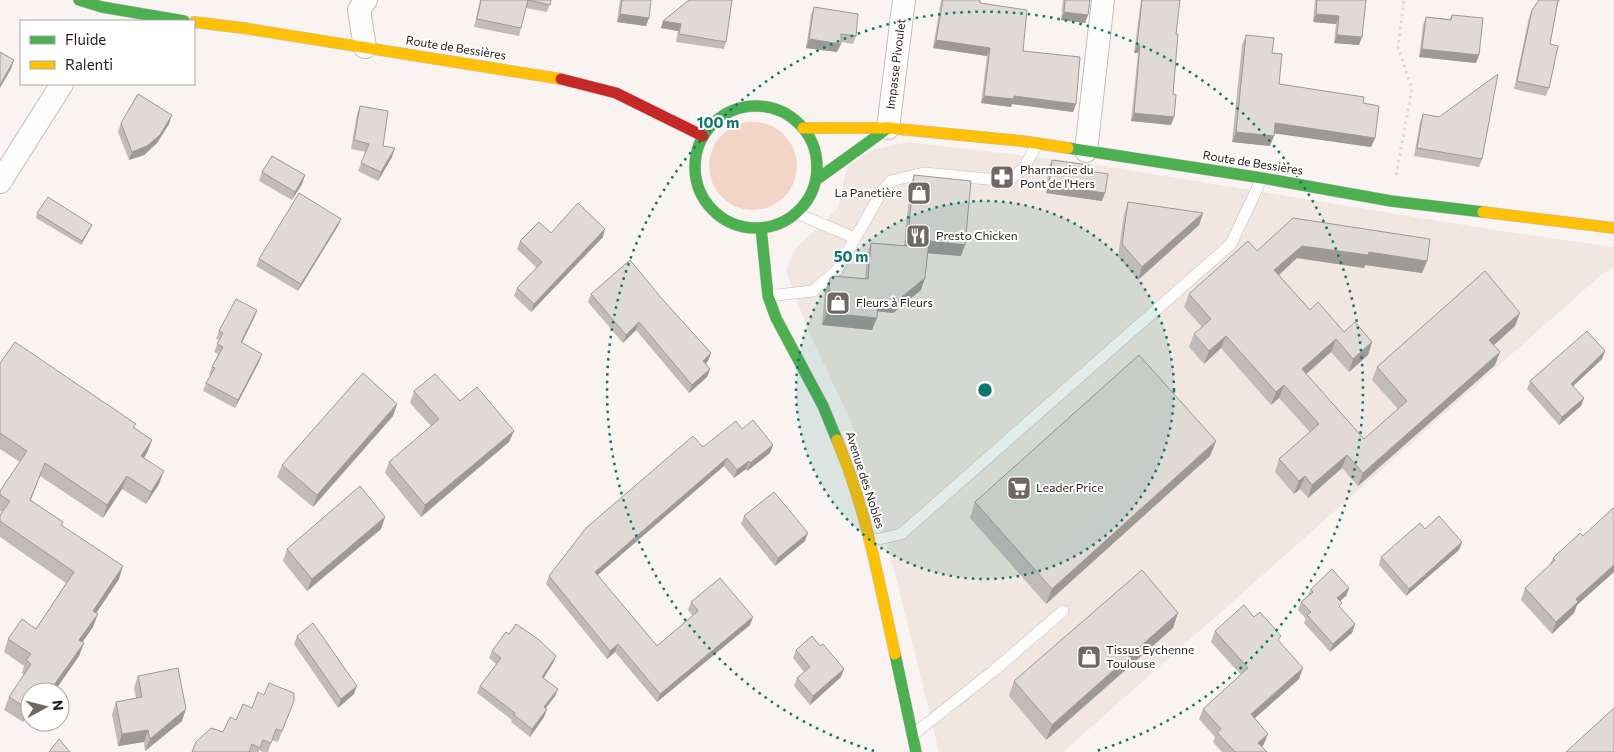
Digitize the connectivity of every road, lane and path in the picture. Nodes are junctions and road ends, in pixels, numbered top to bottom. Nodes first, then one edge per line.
1 (79, 0) edge
2 (904, 0) edge
3 (1103, 0) edge
4 (1404, 0) edge
5 (357, 3) edge
6 (101, 14) edge
7 (172, 20) edge
8 (195, 22) edge
9 (365, 47) junction
10 (61, 85) edge
11 (803, 128) junction
12 (888, 128) junction
13 (703, 136) junction
14 (1037, 144) junction
15 (1086, 151) junction
16 (1262, 178) junction
17 (816, 180) junction
18 (0, 182) edge
19 (1391, 200) junction
20 (796, 213) junction
21 (760, 228) junction
22 (1614, 228) edge
23 (855, 238) junction
24 (768, 296) junction
25 (870, 541) junction
26 (1063, 611) dead end
27 (912, 735) junction
28 (916, 752) edge

1 - 6 main road
2 - 12 street, Impasse Pivoulet
3 - 15 street
4 - 19 path
5 - 9 street
6 - 7 main road
8 - 9 main road, Route de Bessières
9 - 13 main road, Route de Bessières
10 - 18 street
11 - 12 main road, Route de Bessières
11 - 13 main road
11 - 17 main road
12 - 14 main road, Route de Bessières
12 - 17 main road
13 - 21 main road
14 - 15 main road, Route de Bessières
14 - 23 lane
15 - 16 main road, Route de Bessières
16 - 19 main road, Route de Bessières
16 - 25 lane
17 - 20 main road
19 - 22 main road, Route de Bessières
20 - 21 main road
20 - 23 lane
21 - 24 main road, Avenue des Nobles
23 - 24 lane
24 - 25 main road, Avenue des Nobles
25 - 27 main road, Avenue des Nobles
26 - 27 lane
27 - 28 main road, Avenue des Nobles

